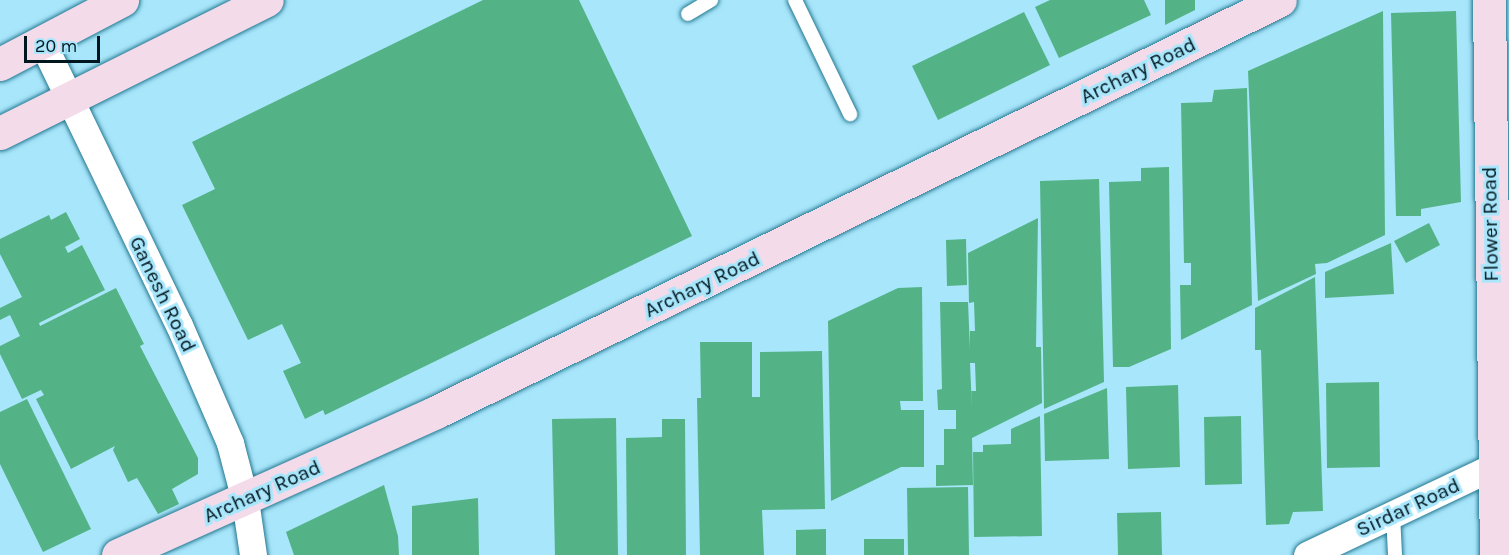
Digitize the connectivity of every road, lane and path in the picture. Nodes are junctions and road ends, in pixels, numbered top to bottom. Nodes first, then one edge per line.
1 (122, 0) edge
2 (267, 0) edge
3 (711, 0) edge
4 (795, 0) edge
5 (1280, 0) edge
6 (1489, 0) edge
7 (688, 14) dead end
8 (42, 44) junction
9 (0, 64) edge
10 (67, 98) junction
11 (850, 114) dead end
12 (0, 133) edge
13 (1501, 463) edge
14 (245, 500) junction
15 (1394, 514) junction
16 (118, 555) edge
17 (253, 555) edge
18 (1307, 555) edge
19 (1395, 555) edge
20 (1496, 555) edge

1 - 8 street
2 - 10 street
3 - 7 lane
4 - 11 lane
5 - 14 street, Archary Road
6 - 13 street, Flower Road
8 - 9 street
8 - 10 street, Ganesh Road
10 - 12 street
10 - 14 street, Ganesh Road
13 - 15 street, Sirdar Road
13 - 20 street, Flower Road
14 - 16 street, Archary Road
14 - 17 street, Ganesh Road
15 - 18 street, Sirdar Road
15 - 19 lane

